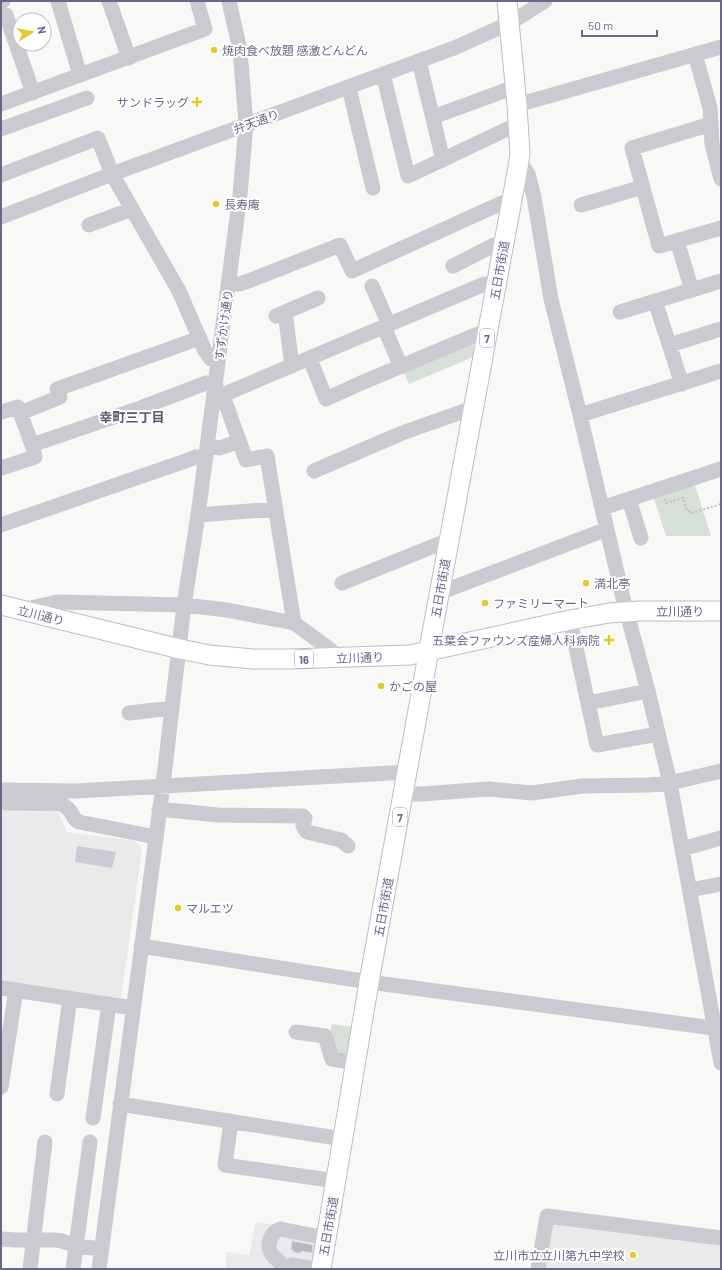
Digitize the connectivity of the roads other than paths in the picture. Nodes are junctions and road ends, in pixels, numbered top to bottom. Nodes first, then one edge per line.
1 (58, 1) edge
2 (109, 1) edge
3 (197, 1) edge
4 (229, 1) edge
5 (507, 1) edge
6 (545, 1) edge
7 (3, 4) edge
8 (510, 23) junction
9 (721, 47) edge
10 (695, 54) junction
11 (129, 58) junction
12 (419, 61) junction
13 (384, 74) junction
14 (80, 75) junction
15 (349, 88) junction
16 (33, 93) junction
17 (516, 96) junction
18 (87, 98) dead end
19 (1, 104) edge
20 (433, 118) junction
21 (246, 124) junction
22 (518, 124) junction
23 (711, 124) junction
24 (1, 129) edge
25 (443, 160) junction
26 (518, 167) junction
27 (112, 174) junction
28 (1, 175) edge
29 (721, 176) edge
30 (643, 187) junction
31 (373, 188) dead end
32 (511, 204) junction
33 (581, 205) dead end
34 (132, 209) junction
35 (1, 217) edge
36 (89, 225) dead end
37 (721, 228) edge
38 (677, 241) junction
39 (503, 247) junction
40 (453, 266) dead end
41 (721, 281) edge
42 (229, 283) junction
43 (496, 285) junction
44 (372, 286) dead end
45 (692, 290) junction
46 (318, 298) dead end
47 (655, 301) junction
48 (620, 312) dead end
49 (386, 326) junction
50 (721, 329) edge
51 (487, 335) junction
52 (200, 338) junction
53 (670, 345) junction
54 (218, 359) junction
55 (310, 359) junction
56 (292, 366) junction
57 (401, 367) junction
58 (721, 371) edge
59 (682, 384) junction
60 (218, 391) junction
61 (473, 408) junction
62 (1, 412) edge
63 (20, 413) junction
64 (580, 415) junction
65 (239, 441) junction
66 (32, 446) junction
67 (206, 452) junction
68 (1, 468) edge
69 (314, 471) dead end
70 (720, 473) edge
71 (629, 499) junction
72 (602, 508) junction
73 (275, 509) junction
74 (198, 515) junction
75 (1, 525) edge
76 (607, 529) junction
77 (642, 538) dead end
78 (449, 540) junction
79 (342, 583) dead end
80 (439, 593) junction
81 (1, 605) edge
82 (184, 605) junction
83 (22, 610) junction
84 (626, 611) junction
85 (721, 611) edge
86 (570, 620) junction
87 (294, 624) junction
88 (180, 649) junction
89 (428, 652) junction
90 (332, 658) junction
91 (648, 691) junction
92 (588, 704) junction
93 (172, 708) junction
94 (129, 713) dead end
95 (658, 734) junction
96 (721, 771) edge
97 (408, 772) junction
98 (670, 783) junction
99 (163, 785) junction
100 (1, 790) edge
101 (404, 794) junction
102 (1, 803) edge
103 (159, 809) junction
104 (156, 837) junction
105 (721, 838) edge
106 (348, 846) dead end
107 (682, 849) junction
108 (721, 884) edge
109 (690, 890) junction
110 (142, 946) junction
111 (369, 982) junction
112 (1, 988) edge
113 (16, 990) junction
114 (70, 998) junction
115 (109, 1004) junction
116 (133, 1008) junction
117 (718, 1029) edge
118 (296, 1032) dead end
119 (721, 1062) edge
120 (356, 1063) junction
121 (1, 1087) edge
122 (57, 1094) dead end
123 (120, 1104) junction
124 (93, 1118) dead end
125 (231, 1121) junction
126 (343, 1139) junction
127 (45, 1142) dead end
128 (90, 1142) dead end
129 (336, 1182) junction
130 (1, 1238) edge
131 (326, 1238) junction
132 (721, 1238) edge
133 (34, 1240) junction
134 (76, 1246) junction
135 (101, 1249) junction
136 (30, 1269) edge
137 (73, 1269) edge
138 (99, 1269) edge
139 (314, 1269) edge
140 (321, 1269) edge
141 (538, 1269) edge

1 - 14 street
2 - 11 street
3 - 11 street
4 - 21 street, すずかけ通り
5 - 8 main road, 五日市街道 / 7
6 - 8 street, 弁天通り
7 - 16 street
8 - 12 street, 弁天通り
8 - 17 main road, 五日市街道 / 7
9 - 10 street
10 - 17 street
10 - 23 street
11 - 14 street
12 - 13 street, 弁天通り
12 - 20 street
13 - 15 street, 弁天通り
13 - 25 street
14 - 16 street
15 - 21 street, 弁天通り
15 - 31 street
16 - 19 street
17 - 20 street
17 - 22 main road, 五日市街道 / 7
18 - 24 street
20 - 25 street
21 - 27 street, 弁天通り
21 - 42 street, すずかけ通り
22 - 25 street
22 - 26 main road, 五日市街道 / 7
23 - 29 street
23 - 30 street
26 - 32 main road, 五日市街道 / 7
26 - 64 street
27 - 28 street
27 - 34 street
27 - 35 street, 弁天通り
30 - 33 street
30 - 38 street
32 - 39 main road, 五日市街道 / 7
32 - 42 street
34 - 36 street
34 - 52 street
37 - 38 street
38 - 45 street
39 - 40 street
39 - 43 main road, 五日市街道 / 7
41 - 45 street
42 - 54 street, すずかけ通り
43 - 49 street
43 - 51 main road, 五日市街道 / 7
44 - 49 street
45 - 47 street
46 - 56 street
47 - 48 street
47 - 53 street
49 - 55 street
49 - 57 street
50 - 53 street
51 - 57 street
51 - 61 main road, 五日市街道 / 7
52 - 54 street
52 - 63 street
53 - 59 street
54 - 60 street, すずかけ通り
55 - 56 street
55 - 57 street
56 - 60 street
58 - 59 street
59 - 64 street
60 - 65 street
60 - 66 street
60 - 67 street, すずかけ通り
61 - 69 street
61 - 78 main road, 五日市街道 / 7
62 - 63 street
63 - 66 street
64 - 72 street
65 - 67 street
65 - 73 street
66 - 68 street
67 - 74 street, すずかけ通り
67 - 75 street
70 - 71 street
71 - 72 street
71 - 77 street
72 - 76 street
73 - 74 street
73 - 87 street
74 - 82 street, すずかけ通り
76 - 80 street
76 - 84 street
78 - 79 street
78 - 80 main road, 五日市街道 / 7
80 - 89 main road, 五日市街道 / 7
81 - 83 main road, 立川通り / 16
82 - 83 street
82 - 87 street
82 - 88 street, すずかけ通り
83 - 88 main road, 立川通り / 16
84 - 85 main road, 立川通り / 16
84 - 86 main road, 立川通り / 16
84 - 91 street
86 - 89 main road, 立川通り / 16
86 - 92 street
87 - 90 street
88 - 90 main road, 立川通り / 16
88 - 93 street, すずかけ通り
89 - 90 main road, 立川通り / 16
89 - 97 main road, 五日市街道 / 7
91 - 92 street
91 - 95 street
92 - 95 street
93 - 94 street
93 - 99 street, すずかけ通り
95 - 98 street
96 - 98 street
97 - 99 street
97 - 101 main road, 五日市街道 / 7
98 - 101 street
98 - 107 street
99 - 100 street
99 - 103 street, すずかけ通り
101 - 111 main road, 五日市街道 / 7
102 - 104 street
103 - 104 street, すずかけ通り
103 - 106 street
104 - 110 street, すずかけ通り
105 - 107 street
107 - 109 street
108 - 109 street
109 - 117 street
110 - 111 street
110 - 116 street, すずかけ通り
111 - 117 street
111 - 120 main road, 五日市街道 / 7
112 - 113 street
113 - 114 street
113 - 121 street
114 - 115 street
114 - 122 street
115 - 116 street
115 - 124 street
116 - 123 street, すずかけ通り
117 - 119 street
118 - 120 street
120 - 126 main road, 五日市街道 / 7
123 - 125 street
123 - 135 street, すずかけ通り
125 - 126 street
125 - 129 street
126 - 129 main road, 五日市街道 / 7
127 - 133 street
128 - 134 street
129 - 131 main road, 五日市街道 / 7
130 - 133 street
131 - 139 street
131 - 140 main road, 五日市街道 / 7
132 - 141 street
133 - 134 street
133 - 136 street
134 - 135 street
134 - 137 street
135 - 138 street, すずかけ通り

